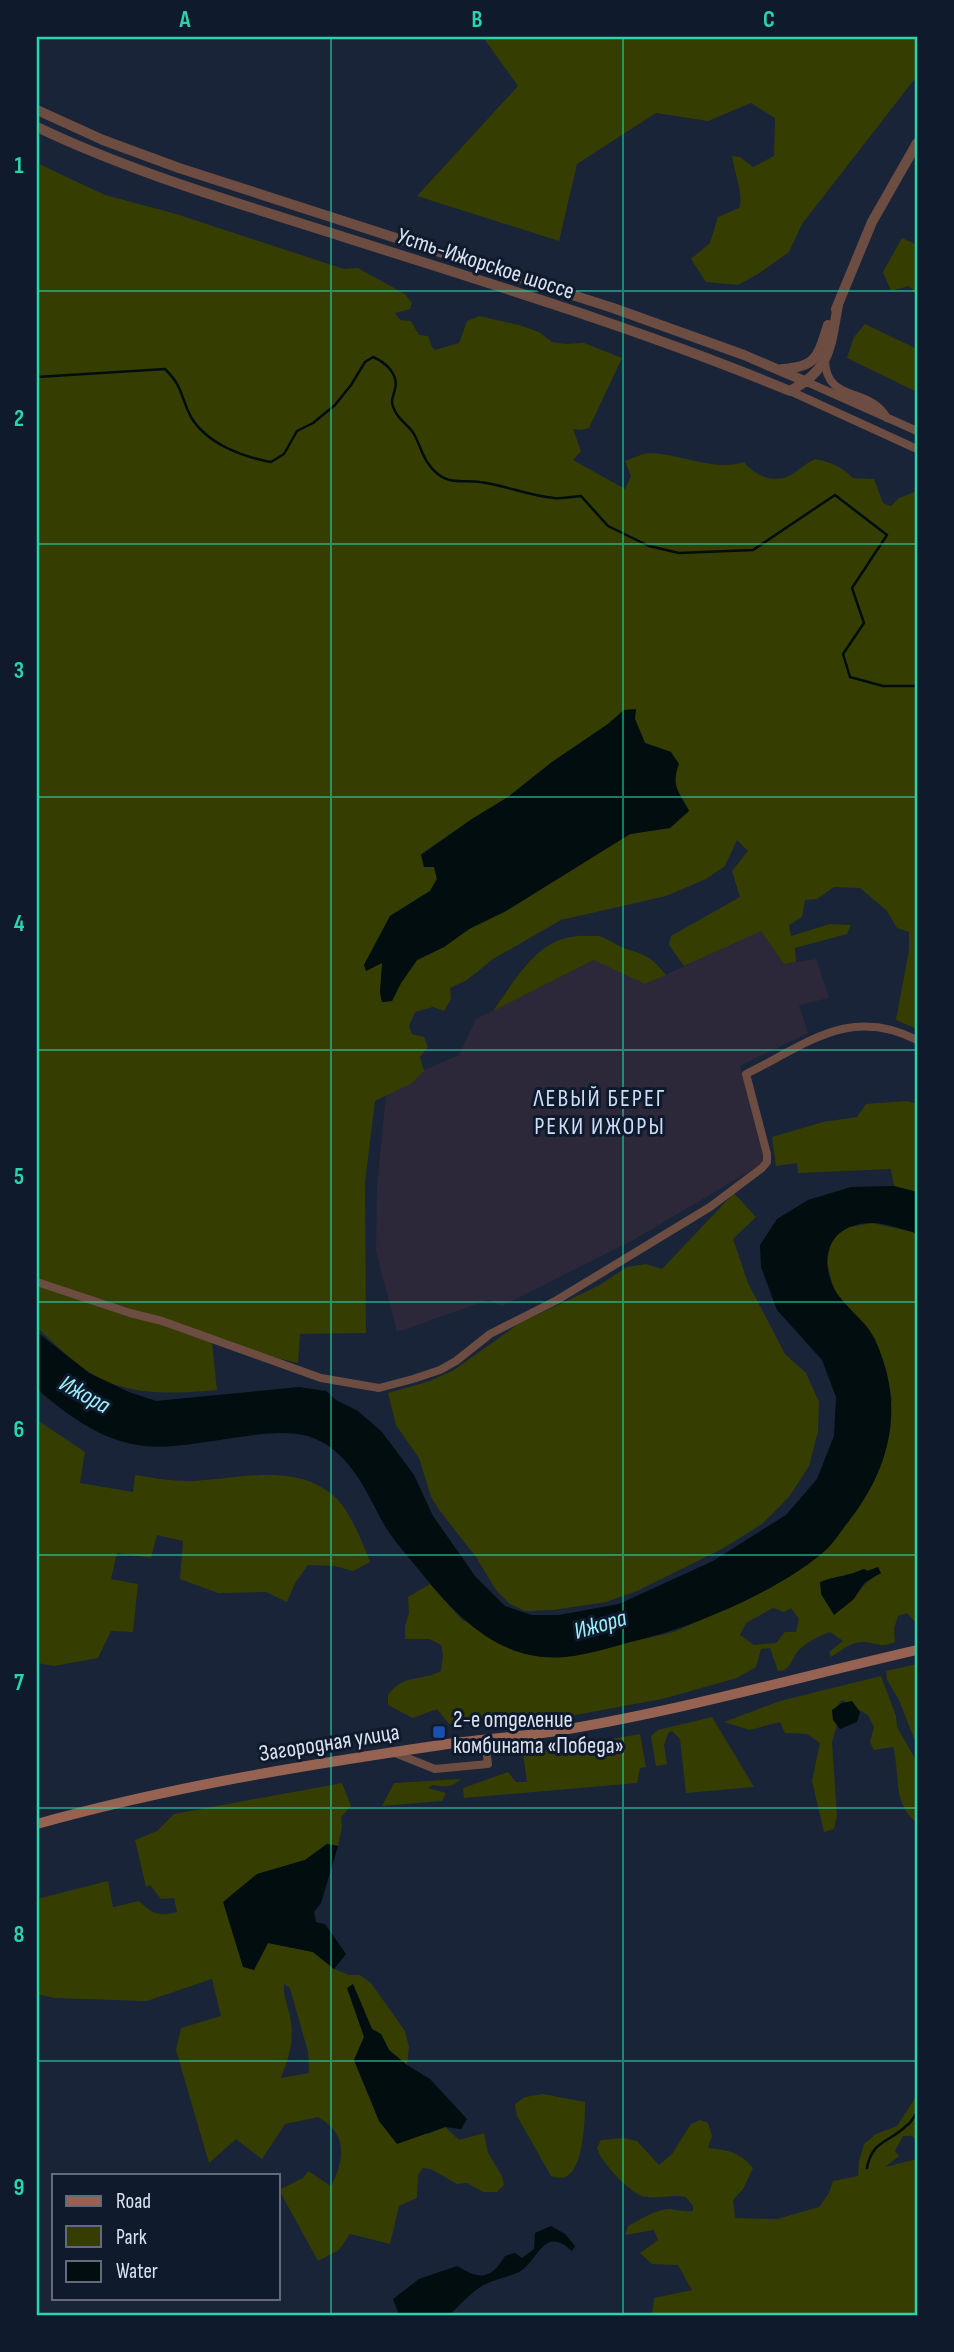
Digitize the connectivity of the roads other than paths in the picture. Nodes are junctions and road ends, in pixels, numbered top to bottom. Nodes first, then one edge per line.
1 (37, 110) edge
2 (37, 127) edge
3 (917, 143) edge
4 (838, 305) junction
5 (825, 360) junction
6 (781, 369) junction
7 (807, 382) junction
8 (790, 391) junction
9 (887, 418) junction
10 (917, 431) edge
11 (917, 449) edge
12 (917, 1040) edge
13 (37, 1282) edge
14 (917, 1650) edge
15 (485, 1740) junction
16 (395, 1753) junction
17 (37, 1824) edge

1 - 6 street, Усть-Ижорское шоссе
2 - 8 street, Усть-Ижорское шоссе
3 - 4 street
4 - 5 street
4 - 6 street
5 - 7 street
5 - 9 street, Усть-Ижорское шоссе
6 - 7 street, Усть-Ижорское шоссе
7 - 8 street
7 - 9 street, Усть-Ижорское шоссе
8 - 11 street, Усть-Ижорское шоссе
9 - 10 street, Усть-Ижорское шоссе
12 - 13 street
14 - 15 main road, Загородная улица
15 - 16 main road, Загородная улица
15 - 16 street
16 - 17 main road, Загородная улица

